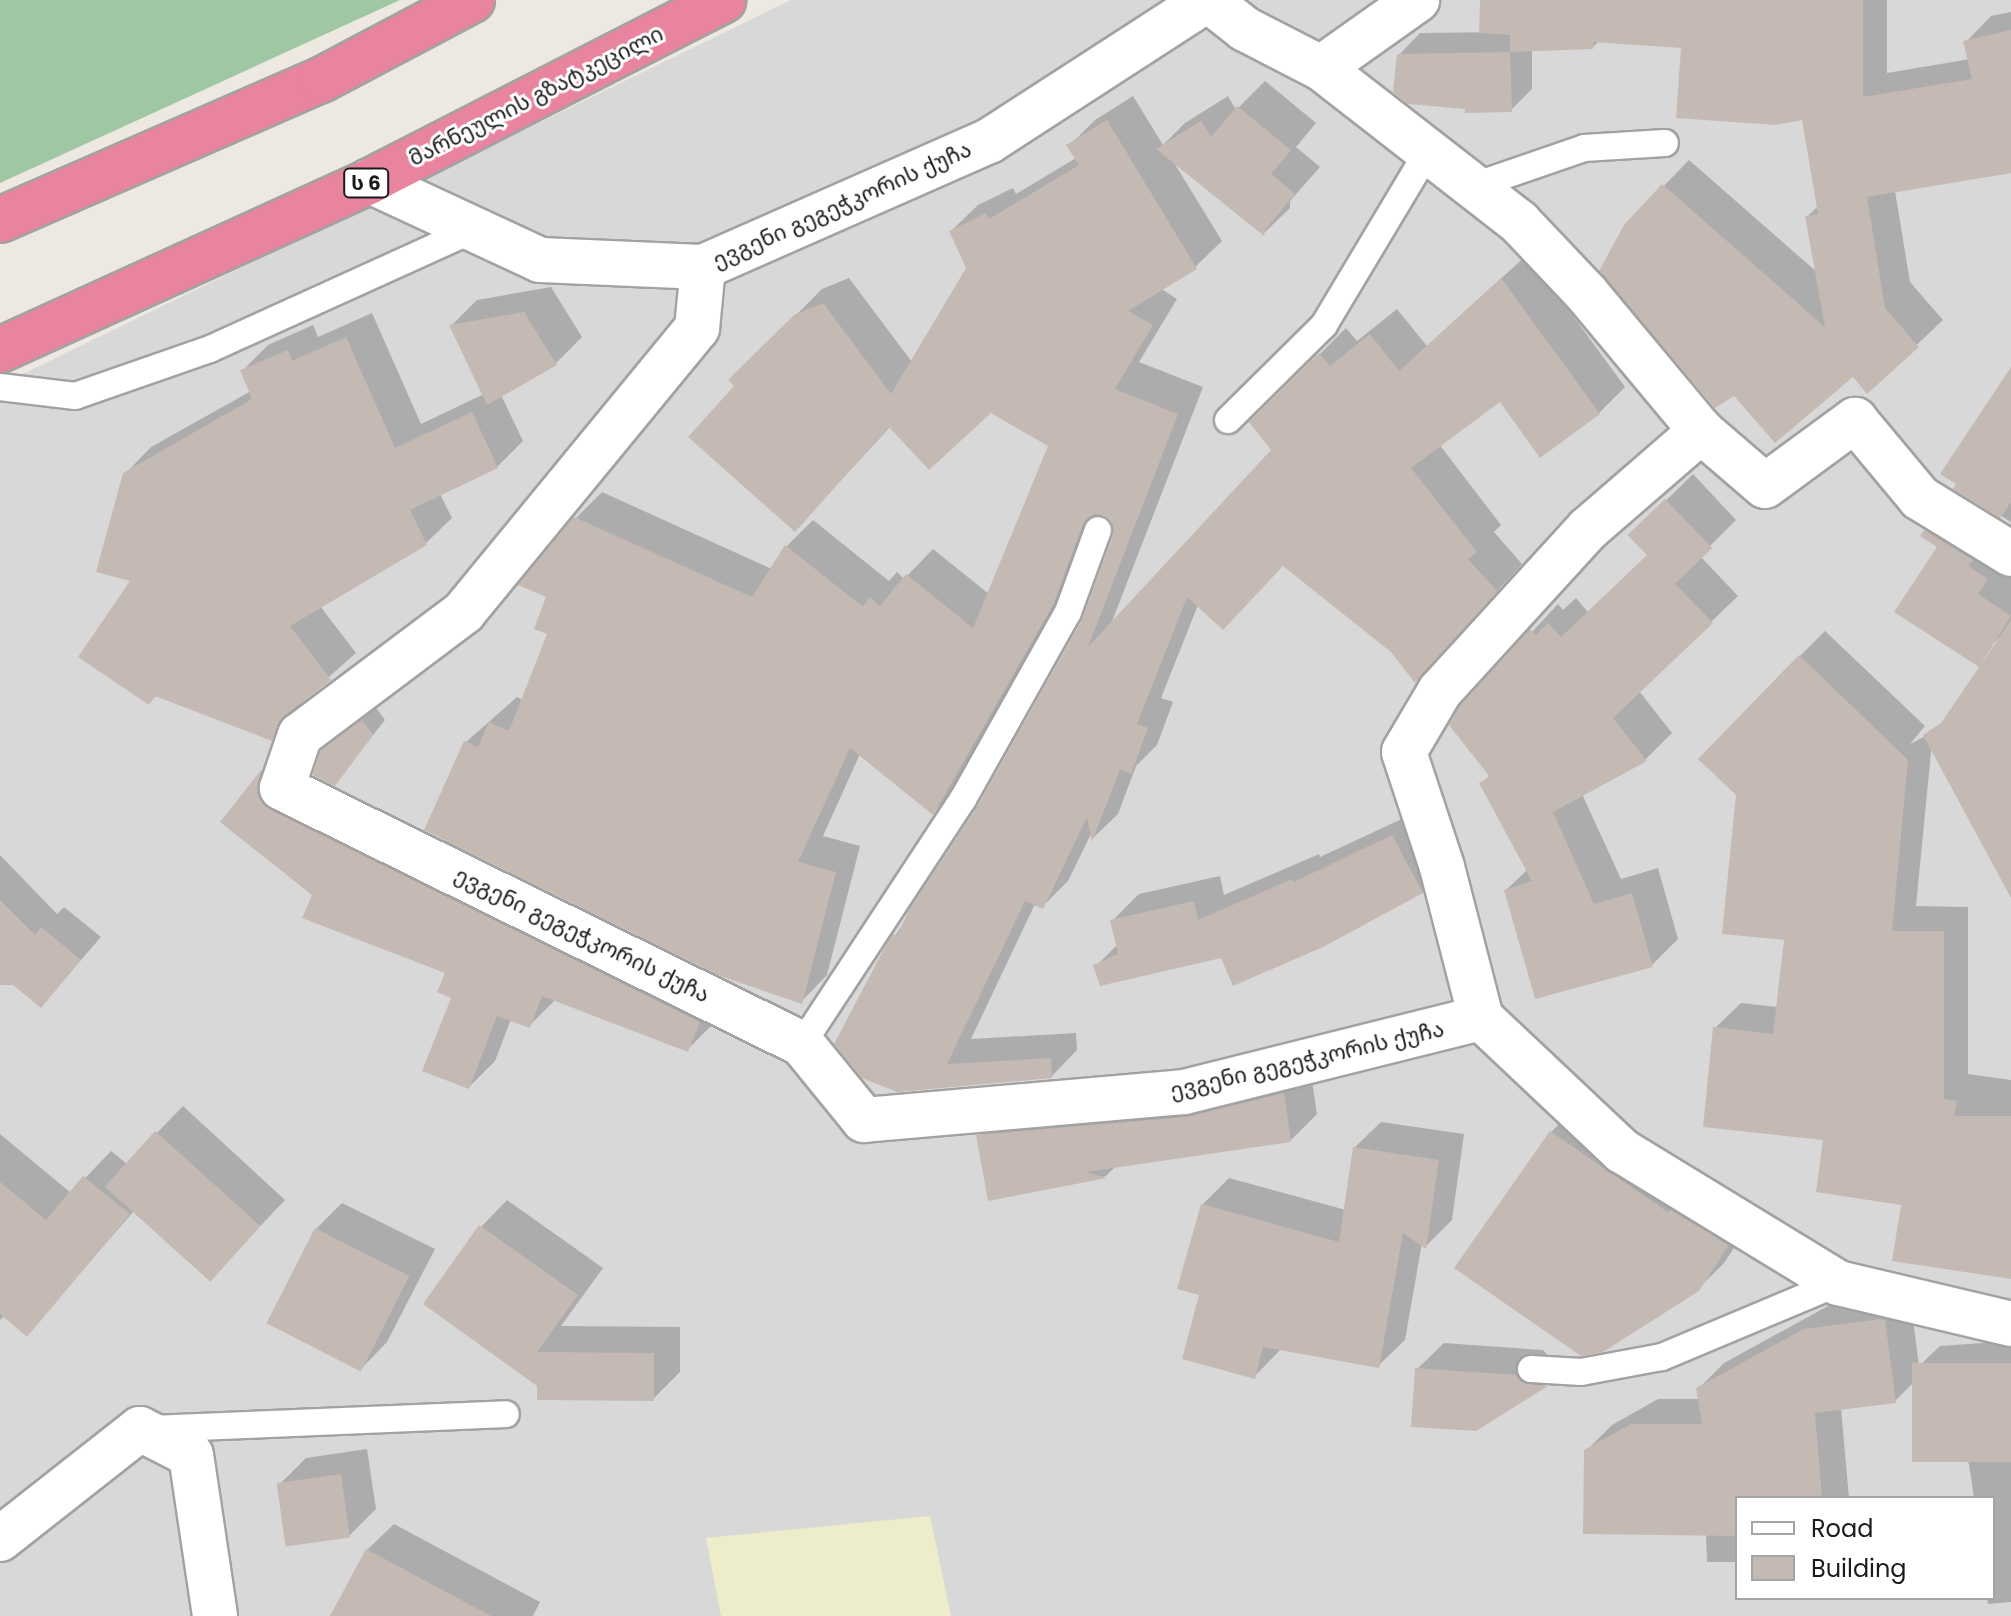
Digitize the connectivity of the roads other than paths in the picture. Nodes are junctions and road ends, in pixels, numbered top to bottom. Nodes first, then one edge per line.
1 (472, 0) edge
2 (723, 0) edge
3 (1207, 0) edge
4 (1417, 0) edge
5 (1321, 68) junction
6 (1665, 143) dead end
7 (1427, 153) junction
8 (370, 181) junction
9 (1471, 187) junction
10 (0, 220) edge
11 (474, 229) junction
12 (703, 267) junction
13 (0, 350) edge
14 (0, 387) edge
15 (1228, 420) dead end
16 (1701, 431) junction
17 (1098, 530) dead end
18 (2011, 554) edge
19 (1481, 1018) junction
20 (802, 1044) junction
21 (1838, 1283) junction
22 (2011, 1324) edge
23 (1531, 1369) dead end
24 (506, 1414) dead end
25 (140, 1429) junction
26 (0, 1539) edge
27 (215, 1616) edge

1 - 10 highway
2 - 8 highway, მარნეულის გზატკეცილი / ს 6
3 - 5 street
3 - 12 street, ევგენი გეგეჭკორის ქუჩა
4 - 5 street
5 - 7 street
6 - 9 lane
7 - 9 street
7 - 15 lane
8 - 11 street
8 - 13 highway, მარნეულის გზატკეცილი / ს 6
9 - 16 street
11 - 12 street
11 - 14 lane
12 - 20 street, ევგენი გეგეჭკორის ქუჩა
16 - 18 street
16 - 19 street
17 - 20 lane
19 - 20 street, ევგენი გეგეჭკორის ქუჩა
19 - 21 street
21 - 22 street
21 - 23 lane
24 - 25 lane
25 - 26 street
25 - 27 street

